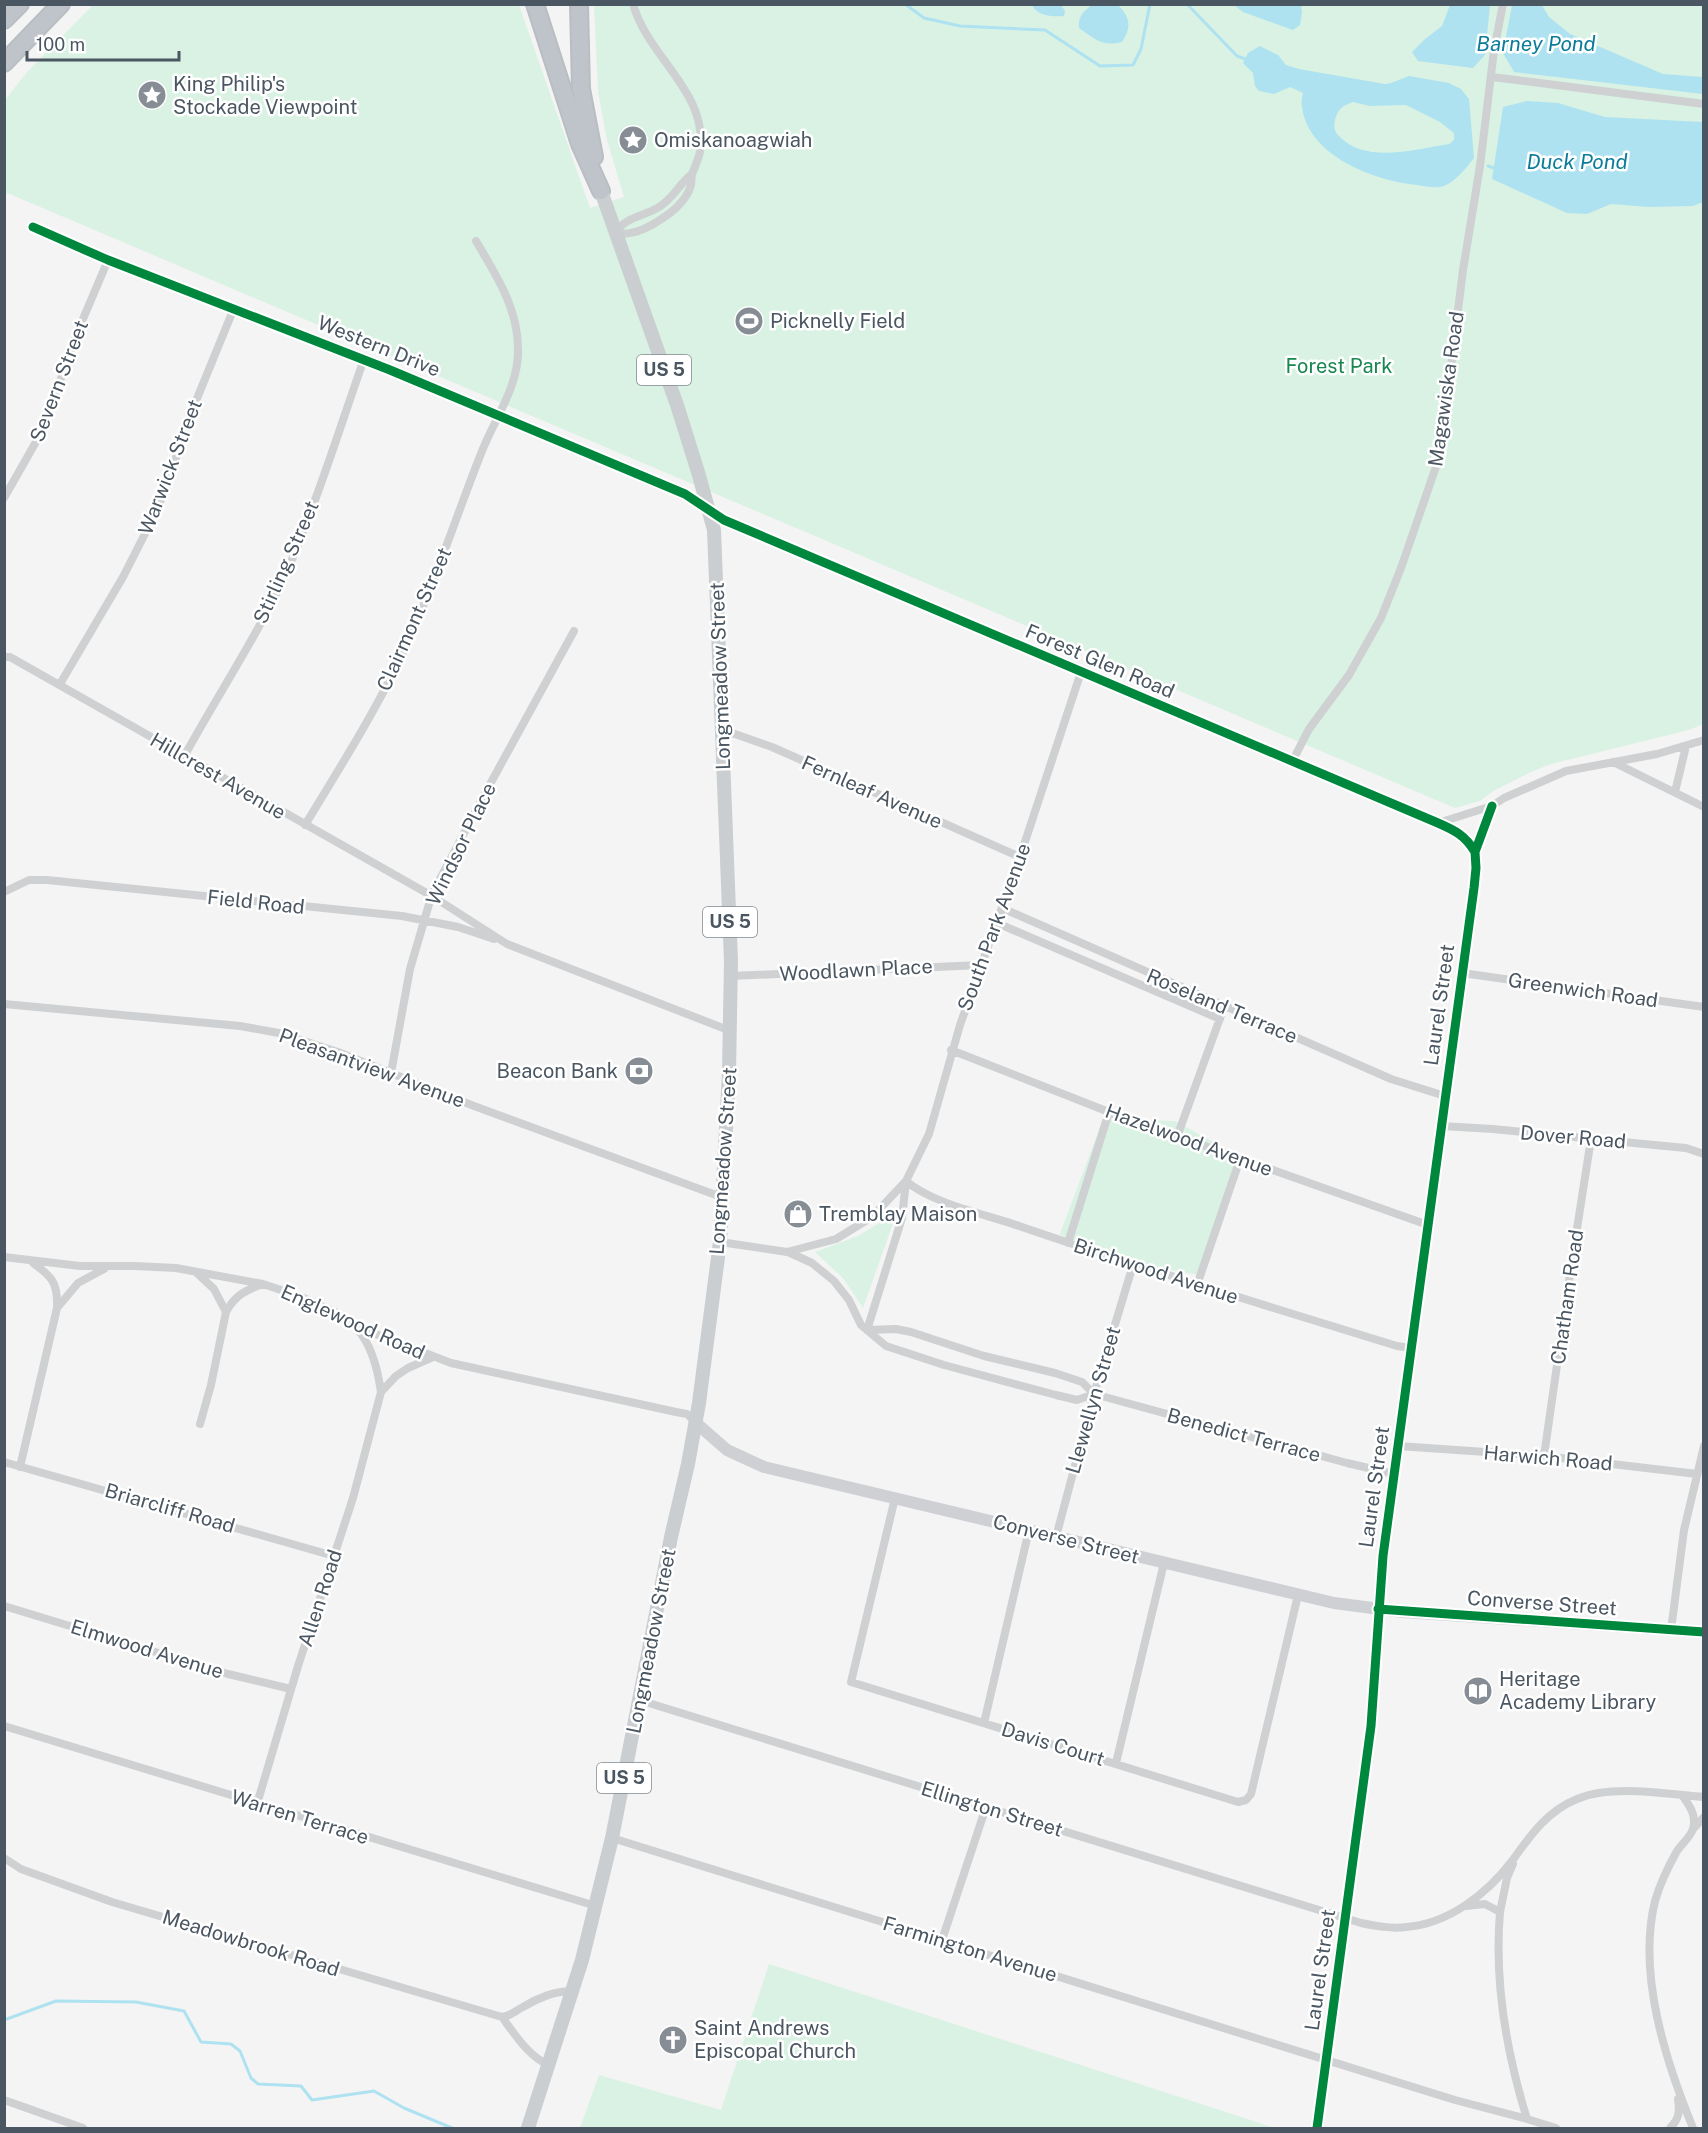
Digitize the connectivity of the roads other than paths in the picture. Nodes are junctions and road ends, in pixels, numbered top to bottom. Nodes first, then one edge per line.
1 (20, 4) edge
2 (61, 4) edge
3 (535, 4) edge
4 (579, 4) edge
5 (633, 4) edge
6 (1503, 4) edge
7 (4, 20) edge
8 (4, 63) edge
9 (1492, 77) junction
10 (1704, 104) edge
11 (693, 174) junction
12 (601, 191) junction
13 (33, 226) dead end
14 (616, 233) junction
15 (476, 241) dead end
16 (108, 260) junction
17 (234, 308) junction
18 (364, 359) junction
19 (498, 414) junction
20 (4, 498) edge
21 (707, 509) junction
22 (574, 631) dead end
23 (6, 656) edge
24 (1081, 672) junction
25 (60, 684) junction
26 (722, 731) junction
27 (1704, 740) edge
28 (1686, 746) junction
29 (185, 755) junction
30 (1292, 762) junction
31 (1613, 762) junction
32 (1675, 792) junction
33 (1492, 806) junction
34 (1704, 807) edge
35 (1438, 823) junction
36 (305, 825) junction
37 (1474, 852) junction
38 (1020, 857) junction
39 (4, 892) edge
40 (432, 896) junction
41 (1002, 909) junction
42 (424, 921) junction
43 (996, 923) junction
44 (507, 944) junction
45 (981, 965) junction
46 (1462, 973) junction
47 (731, 976) junction
48 (4, 1004) edge
49 (1224, 1007) junction
50 (1704, 1007) edge
51 (1220, 1019) junction
52 (730, 1028) junction
53 (951, 1050) junction
54 (391, 1073) junction
55 (1445, 1096) junction
56 (1109, 1112) junction
57 (1441, 1126) junction
58 (1177, 1137) junction
59 (1591, 1139) junction
60 (1704, 1154) edge
61 (1240, 1159) junction
62 (906, 1181) junction
63 (724, 1198) junction
64 (1428, 1225) junction
65 (720, 1242) junction
66 (1068, 1243) junction
67 (787, 1252) junction
68 (4, 1257) edge
69 (29, 1261) junction
70 (1133, 1265) junction
71 (113, 1266) junction
72 (194, 1271) junction
73 (263, 1284) junction
74 (1197, 1285) junction
75 (57, 1308) junction
76 (226, 1312) junction
77 (355, 1326) junction
78 (867, 1329) junction
79 (1411, 1348) junction
80 (433, 1357) junction
81 (381, 1392) junction
82 (1094, 1394) junction
83 (695, 1422) junction
84 (200, 1424) dead end
85 (1398, 1446) junction
86 (1704, 1446) edge
87 (1544, 1456) junction
88 (4, 1462) edge
89 (20, 1467) junction
90 (1394, 1473) junction
91 (1697, 1474) junction
92 (895, 1498) junction
93 (1029, 1530) junction
94 (1056, 1537) junction
95 (334, 1556) junction
96 (1164, 1563) junction
97 (1298, 1595) junction
98 (4, 1606) edge
99 (1378, 1609) junction
100 (1671, 1630) junction
101 (1704, 1632) edge
102 (291, 1689) junction
103 (639, 1700) junction
104 (984, 1723) junction
105 (4, 1726) edge
106 (1116, 1763) junction
107 (1682, 1795) junction
108 (1704, 1797) edge
109 (257, 1804) junction
110 (986, 1807) junction
111 (1704, 1817) edge
112 (1693, 1829) junction
113 (612, 1839) junction
114 (1520, 1849) junction
115 (4, 1858) edge
116 (596, 1906) junction
117 (1462, 1907) junction
118 (1500, 1912) junction
119 (1345, 1918) junction
120 (942, 1940) junction
121 (573, 1992) junction
122 (502, 2017) junction
123 (1326, 2060) junction
124 (550, 2066) junction
125 (1675, 2082) junction
126 (4, 2100) edge
127 (1527, 2119) junction
128 (83, 2128) edge
129 (528, 2128) edge
130 (1317, 2128) edge
131 (1556, 2128) edge
132 (1670, 2128) edge
133 (1693, 2128) edge

1 - 7 highway
2 - 8 highway
3 - 12 highway, US 5
4 - 12 highway, US 5
5 - 11 street
6 - 9 street, Magawiska Road
9 - 10 street
9 - 30 street, Magawiska Road
11 - 14 street
11 - 14 street
12 - 14 main road, Longmeadow Street / US 5
13 - 16 street, Western Drive
14 - 21 main road, Longmeadow Street / US 5
15 - 19 street, Clairmont Street
16 - 17 street, Western Drive
16 - 20 street, Severn Street
17 - 18 street, Western Drive
17 - 25 street, Warwick Street
18 - 19 street, Western Drive
18 - 29 street, Stirling Street
19 - 21 street, Western Drive
19 - 36 street, Clairmont Street
21 - 24 street, Forest Glen Road
21 - 26 main road, Longmeadow Street / US 5
22 - 40 street, Windsor Place
23 - 25 street, Hillcrest Avenue
24 - 30 street, Forest Glen Road
24 - 38 street, South Park Avenue
25 - 29 street, Hillcrest Avenue
26 - 38 street, Fernleaf Avenue
26 - 47 main road, Longmeadow Street / US 5
27 - 28 street
28 - 31 street
28 - 32 street
29 - 36 street, Hillcrest Avenue
30 - 35 street, Forest Glen Road
31 - 32 street
31 - 33 street
32 - 34 street
33 - 35 street
33 - 37 street
35 - 37 street, Forest Glen Road
36 - 40 street, Hillcrest Avenue
37 - 46 street, Laurel Street
38 - 41 street, South Park Avenue
39 - 42 street, Field Road
40 - 42 street, Windsor Place
40 - 44 street, Field Road
41 - 43 street, South Park Avenue
41 - 49 street, Roseland Terrace
42 - 44 street, Field Road
42 - 54 street, Windsor Place
43 - 45 street, South Park Avenue
43 - 51 street
44 - 52 street, Field Road
45 - 47 street, Woodlawn Place
45 - 53 street, South Park Avenue
46 - 50 street, Greenwich Road
46 - 55 street, Laurel Street
47 - 52 main road, Longmeadow Street / US 5
48 - 54 street, Pleasantview Avenue
49 - 51 street
49 - 55 street, Roseland Terrace
51 - 58 street
52 - 63 main road, Longmeadow Street / US 5
53 - 56 street, Hazelwood Avenue
53 - 62 street, South Park Avenue
54 - 63 street, Pleasantview Avenue
55 - 57 street, Laurel Street
56 - 58 street, Hazelwood Avenue
56 - 66 street
57 - 59 street, Dover Road
57 - 64 street, Laurel Street
58 - 61 street, Hazelwood Avenue
59 - 60 street, Dover Road
59 - 87 street, Chatham Road
61 - 64 street, Hazelwood Avenue
61 - 74 street
62 - 66 street, Birchwood Avenue
62 - 67 street, South Park Avenue
62 - 78 street, South Park Avenue
63 - 65 main road, Longmeadow Street / US 5
64 - 79 street, Laurel Street
65 - 67 street, South Park Avenue
65 - 83 main road, Longmeadow Street / US 5
66 - 70 street, Birchwood Avenue
67 - 78 street, Benedict Terrace
68 - 69 street, Englewood Road
69 - 71 street, Englewood Road
69 - 75 street
70 - 74 street, Birchwood Avenue
70 - 82 street, Llewellyn Street
71 - 72 street, Englewood Road
71 - 75 street
72 - 73 street, Englewood Road
72 - 76 street
73 - 76 street
73 - 77 street, Englewood Road
74 - 79 street, Birchwood Avenue
75 - 89 street
76 - 84 street
77 - 80 street, Englewood Road
77 - 81 street, Allen Road
78 - 82 street, Benedict Terrace
78 - 82 street, Benedict Terrace
79 - 85 street, Laurel Street
80 - 81 street
80 - 83 street, Englewood Road
81 - 95 street, Allen Road
82 - 90 street, Benedict Terrace
82 - 94 street, Llewellyn Street
83 - 92 main road, Converse Street
83 - 103 main road, Longmeadow Street / US 5
85 - 87 street, Harwich Road
85 - 90 street, Laurel Street
86 - 91 street
87 - 91 street, Harwich Road
88 - 89 street, Briarcliff Road
89 - 95 street, Briarcliff Road
90 - 99 street, Laurel Street
91 - 100 street
92 - 93 main road, Converse Street
92 - 104 street, Davis Court
93 - 94 main road, Converse Street
93 - 104 street
94 - 96 main road, Converse Street
95 - 102 street, Allen Road
96 - 97 main road, Converse Street
96 - 106 street
97 - 99 main road, Converse Street
97 - 106 street, Davis Court
98 - 102 street, Elmwood Avenue
99 - 100 main road, Converse Street
99 - 119 street, Laurel Street
100 - 101 main road, Converse Street
102 - 109 street, Allen Road
103 - 110 street, Ellington Street
103 - 113 main road, Longmeadow Street / US 5
104 - 106 street, Davis Court
105 - 109 street, Warren Terrace
107 - 108 street
107 - 112 street
107 - 114 street
109 - 116 street, Warren Terrace
110 - 119 street, Ellington Street
110 - 120 street
111 - 112 street
112 - 125 street
113 - 116 main road, Longmeadow Street / US 5
113 - 120 street, Farmington Avenue
114 - 117 street, Ellington Street
114 - 118 street
115 - 122 street, Meadowbrook Road
116 - 121 main road, Longmeadow Street / US 5
117 - 118 street
117 - 119 street, Ellington Street
118 - 127 street
119 - 123 street, Laurel Street
120 - 123 street, Farmington Avenue
121 - 122 street
121 - 124 main road, Longmeadow Street / US 5
122 - 124 street
123 - 127 street, Farmington Avenue
123 - 130 street, Laurel Street
124 - 129 main road, Longmeadow Street / US 5
125 - 132 street
125 - 133 street
126 - 128 street
127 - 131 street, Farmington Avenue

